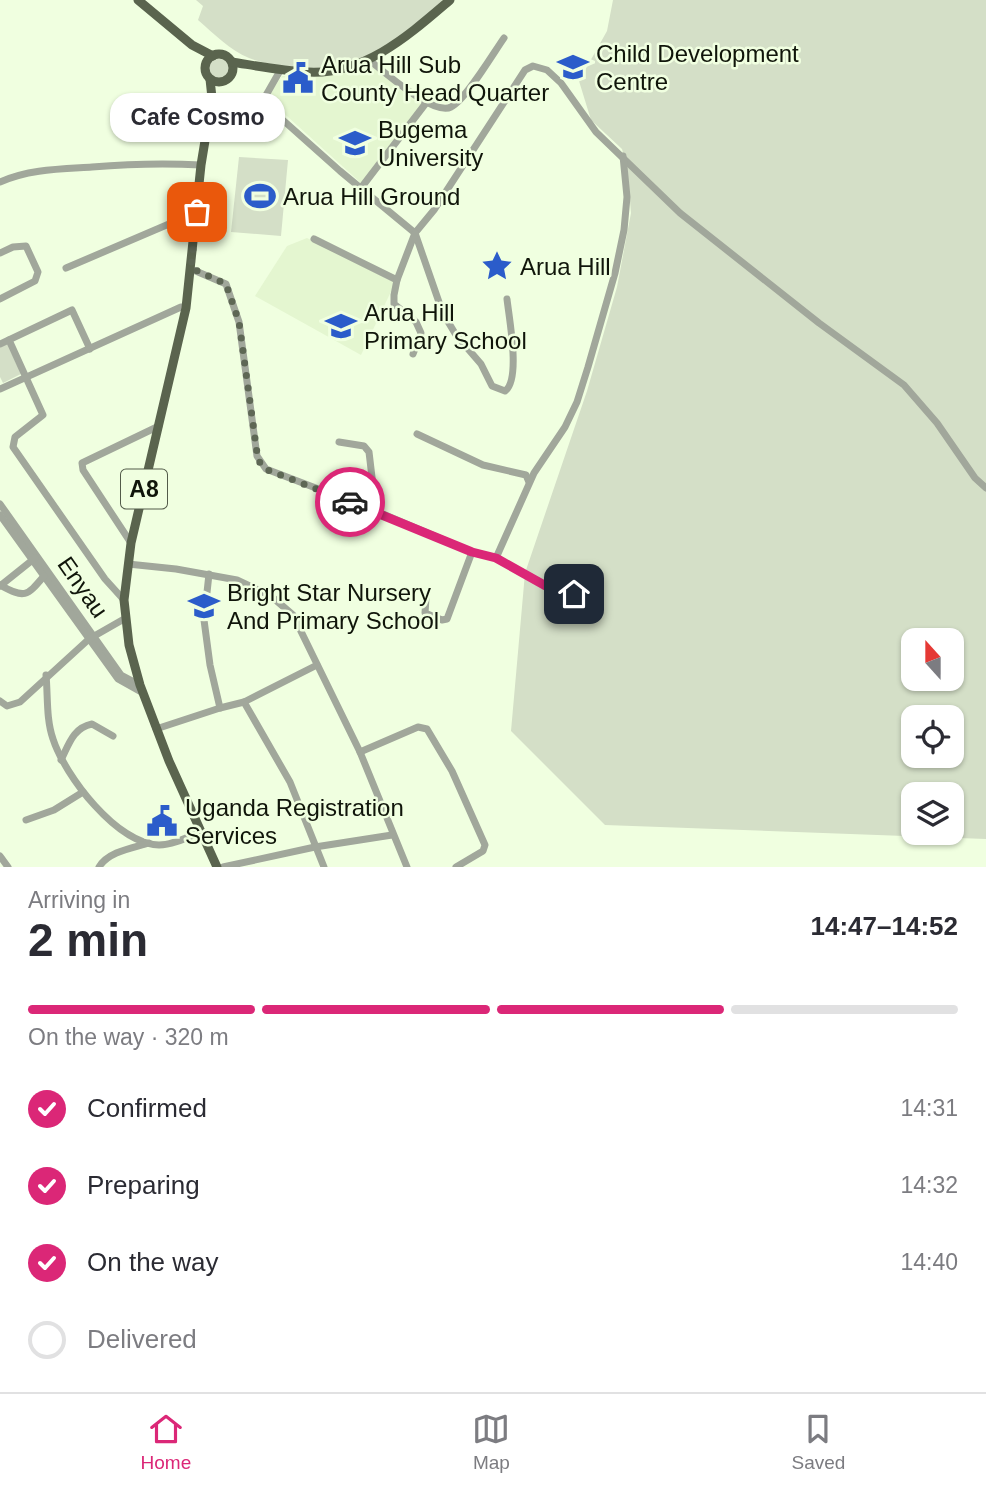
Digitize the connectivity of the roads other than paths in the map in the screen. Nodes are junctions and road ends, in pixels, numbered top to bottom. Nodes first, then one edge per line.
1 (138, 0) edge
2 (450, 0) edge
3 (504, 38) dead end
4 (192, 45) junction
5 (213, 56) junction
6 (369, 60) junction
7 (205, 66) junction
8 (232, 67) junction
9 (281, 69) junction
10 (210, 79) junction
11 (224, 81) junction
12 (212, 98) junction
13 (426, 103) junction
14 (623, 156) junction
15 (201, 165) junction
16 (0, 181) edge
17 (361, 188) junction
18 (197, 212) junction
19 (415, 233) junction
20 (314, 239) dead end
21 (0, 254) edge
22 (66, 268) dead end
23 (191, 268) junction
24 (397, 280) junction
25 (0, 299) edge
26 (507, 299) dead end
27 (186, 308) junction
28 (9, 340) junction
29 (0, 344) edge
30 (90, 349) junction
31 (413, 354) dead end
32 (26, 377) junction
33 (0, 388) edge
34 (159, 426) junction
35 (417, 433) dead end
36 (339, 442) dead end
37 (529, 483) junction
38 (986, 488) edge
39 (0, 504) edge
40 (376, 511) junction
41 (0, 515) edge
42 (131, 543) junction
43 (472, 552) junction
44 (35, 558) junction
45 (496, 558) junction
46 (128, 564) junction
47 (209, 574) junction
48 (44, 576) junction
49 (0, 586) edge
50 (574, 594) dead end
51 (426, 598) dead end
52 (124, 600) junction
53 (124, 619) junction
54 (92, 638) junction
55 (317, 665) junction
56 (46, 676) junction
57 (141, 689) junction
58 (0, 701) edge
59 (244, 702) junction
60 (220, 708) junction
61 (156, 729) junction
62 (113, 736) dead end
63 (360, 752) junction
64 (61, 760) junction
65 (83, 792) junction
66 (26, 820) dead end
67 (200, 832) junction
68 (392, 835) junction
69 (149, 843) junction
70 (315, 847) junction
71 (0, 856) edge
72 (261, 858) junction
73 (8, 867) edge
74 (99, 867) edge
75 (217, 867) edge
76 (223, 867) edge
77 (266, 867) edge
78 (324, 867) edge
79 (407, 867) edge
80 (456, 867) edge

1 - 4 main road, A8
2 - 6 main road
3 - 13 street
4 - 5 main road
4 - 7 main road, A8
5 - 7 main road
5 - 8 main road
6 - 9 main road
6 - 13 street
7 - 10 main road, A8
8 - 9 main road
8 - 11 main road
9 - 17 street
10 - 11 main road
10 - 12 main road, A8
11 - 12 main road
12 - 15 main road, A8
13 - 17 street
14 - 19 street
14 - 37 street
14 - 38 street
15 - 16 street
15 - 18 main road, A8
17 - 19 street
18 - 22 street
18 - 23 main road, A8
19 - 24 street
19 - 26 street
20 - 24 street
21 - 25 street
23 - 27 main road, A8
23 - 40 street
24 - 31 street
27 - 30 street
27 - 34 main road, A8
28 - 29 street
28 - 30 street
28 - 32 street
30 - 32 street
32 - 33 street
32 - 52 street
34 - 42 main road, A8
34 - 42 street
35 - 37 street
36 - 40 street
37 - 45 street
39 - 44 street, Enyau
40 - 43 street
41 - 44 street, Enyau
42 - 46 main road, A8
43 - 45 street
43 - 51 street
44 - 48 street, Enyau
44 - 49 street
44 - 54 street, Enyau
45 - 50 street
46 - 47 street
46 - 52 main road, A8
47 - 55 street
47 - 60 street
48 - 49 street
48 - 54 street, Enyau
52 - 53 main road, A8
53 - 54 street
53 - 57 main road, A8
54 - 56 street
54 - 57 street, Enyau
55 - 59 street
55 - 63 street
56 - 58 street
56 - 64 street
57 - 61 main road, A8
59 - 60 street
59 - 70 street
60 - 61 street
61 - 67 main road, A8
62 - 64 street
63 - 68 street
63 - 80 street
64 - 65 street
65 - 66 street
65 - 69 street
67 - 69 street
67 - 75 main road, A8
68 - 70 street
68 - 79 street
69 - 74 street
70 - 72 street
70 - 78 street
71 - 73 street
72 - 76 street
72 - 77 street

